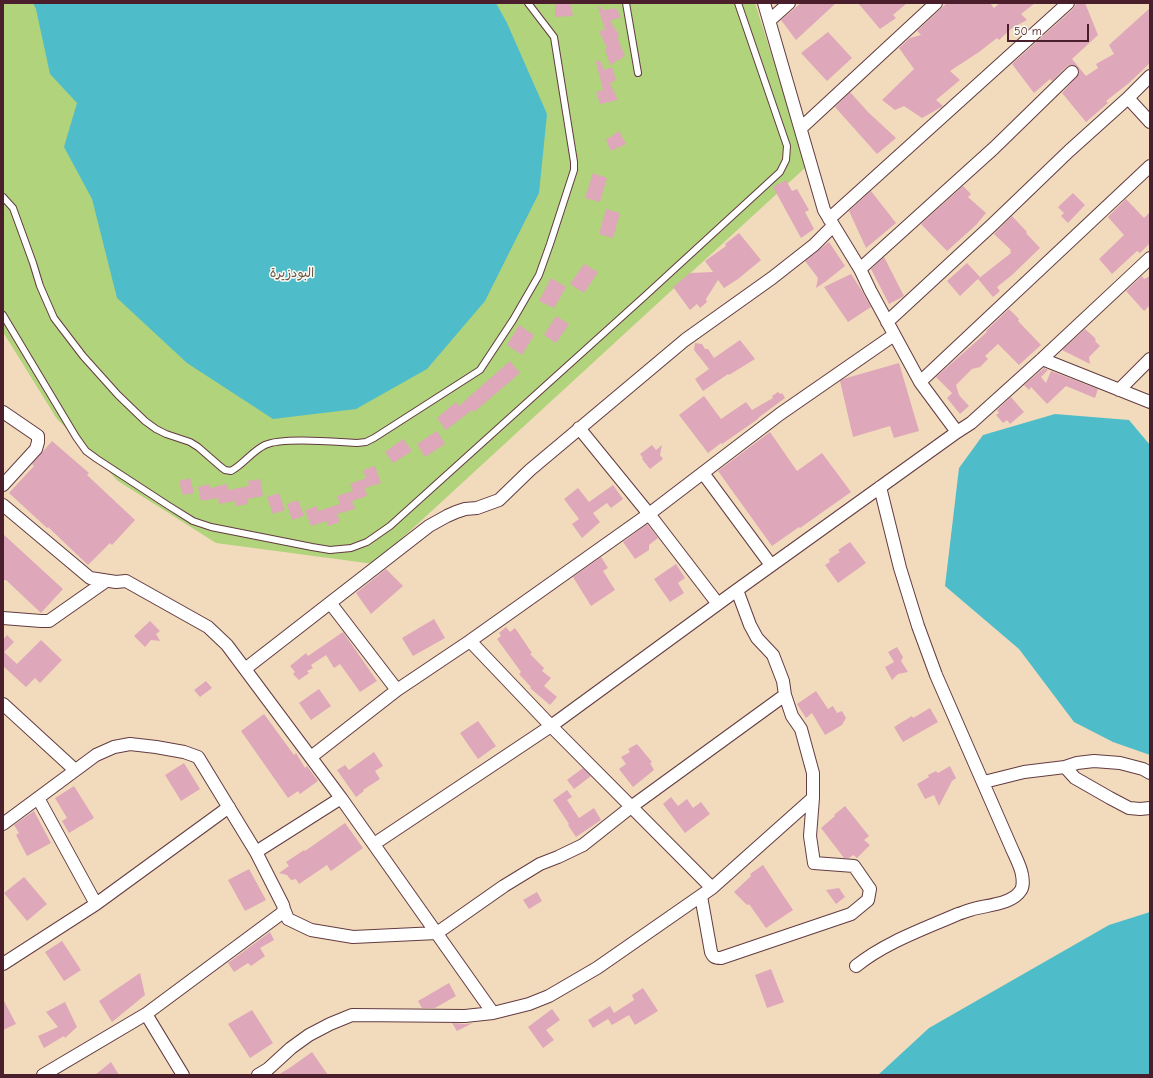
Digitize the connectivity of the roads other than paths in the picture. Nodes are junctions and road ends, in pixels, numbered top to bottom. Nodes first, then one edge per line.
1 (528, 3) edge
2 (626, 3) edge
3 (738, 3) edge
4 (764, 3) edge
5 (789, 3) edge
6 (936, 3) edge
7 (1068, 3) edge
8 (770, 20) junction
9 (1072, 72) dead end
10 (638, 73) dead end
11 (1150, 76) edge
12 (1128, 98) junction
13 (1150, 122) edge
14 (801, 128) junction
15 (1150, 166) edge
16 (3, 197) edge
17 (831, 223) junction
18 (1150, 258) edge
19 (860, 269) junction
20 (3, 315) edge
21 (887, 322) junction
22 (894, 335) junction
23 (1042, 359) junction
24 (1150, 359) edge
25 (920, 382) junction
26 (1119, 390) junction
27 (1150, 402) edge
28 (3, 412) edge
29 (579, 428) junction
30 (957, 432) junction
31 (703, 473) junction
32 (3, 485) edge
33 (880, 487) junction
34 (3, 505) edge
35 (649, 514) junction
36 (771, 566) junction
37 (106, 581) junction
38 (737, 590) junction
39 (331, 604) junction
40 (718, 604) junction
41 (3, 618) edge
42 (470, 641) junction
43 (246, 669) junction
44 (397, 690) junction
45 (785, 695) junction
46 (3, 704) edge
47 (550, 726) junction
48 (311, 757) junction
49 (1065, 768) junction
50 (75, 770) junction
51 (1150, 774) edge
52 (984, 782) junction
53 (38, 798) junction
54 (341, 798) junction
55 (813, 798) junction
56 (229, 807) junction
57 (631, 807) junction
58 (1150, 808) edge
59 (3, 824) edge
60 (374, 844) junction
61 (256, 852) junction
62 (712, 888) junction
63 (701, 896) junction
64 (96, 904) junction
65 (284, 909) junction
66 (437, 933) junction
67 (3, 964) edge
68 (856, 966) dead end
69 (493, 1013) junction
70 (146, 1014) junction
71 (43, 1075) edge
72 (183, 1075) edge
73 (258, 1075) edge

1 - 16 lane
2 - 10 lane
3 - 20 lane
4 - 8 street
5 - 8 street
6 - 14 street
7 - 17 street
8 - 14 street
9 - 19 street
11 - 12 street
12 - 13 street
12 - 21 street
14 - 17 street
15 - 25 street
17 - 19 street
17 - 29 street
18 - 23 street
19 - 21 street
21 - 22 street
22 - 25 street
22 - 31 street
23 - 26 street
23 - 30 street
24 - 26 street
25 - 30 street
26 - 27 street
28 - 32 street
29 - 35 street
29 - 39 street
30 - 33 street
31 - 35 street
31 - 36 street
33 - 36 street
33 - 52 street
34 - 37 street
35 - 40 street
35 - 42 street
36 - 38 street
37 - 41 street
37 - 43 street
38 - 40 street
38 - 45 street
39 - 43 street
39 - 44 street
40 - 47 street
42 - 44 street
42 - 47 street
43 - 48 street
44 - 48 street
45 - 55 street
45 - 57 street
46 - 50 street
47 - 57 street
47 - 60 street
48 - 54 street
49 - 51 street
49 - 52 street
49 - 58 street
50 - 53 street
50 - 56 street
52 - 68 street
53 - 59 street
53 - 64 street
54 - 60 street
54 - 61 street
55 - 62 street
55 - 63 street
56 - 61 street
56 - 64 street
57 - 62 street
57 - 66 street
60 - 66 street
61 - 65 street
62 - 63 street
63 - 69 street
64 - 67 street
65 - 66 street
65 - 70 street
66 - 69 street
69 - 73 street
70 - 71 street
70 - 72 street

